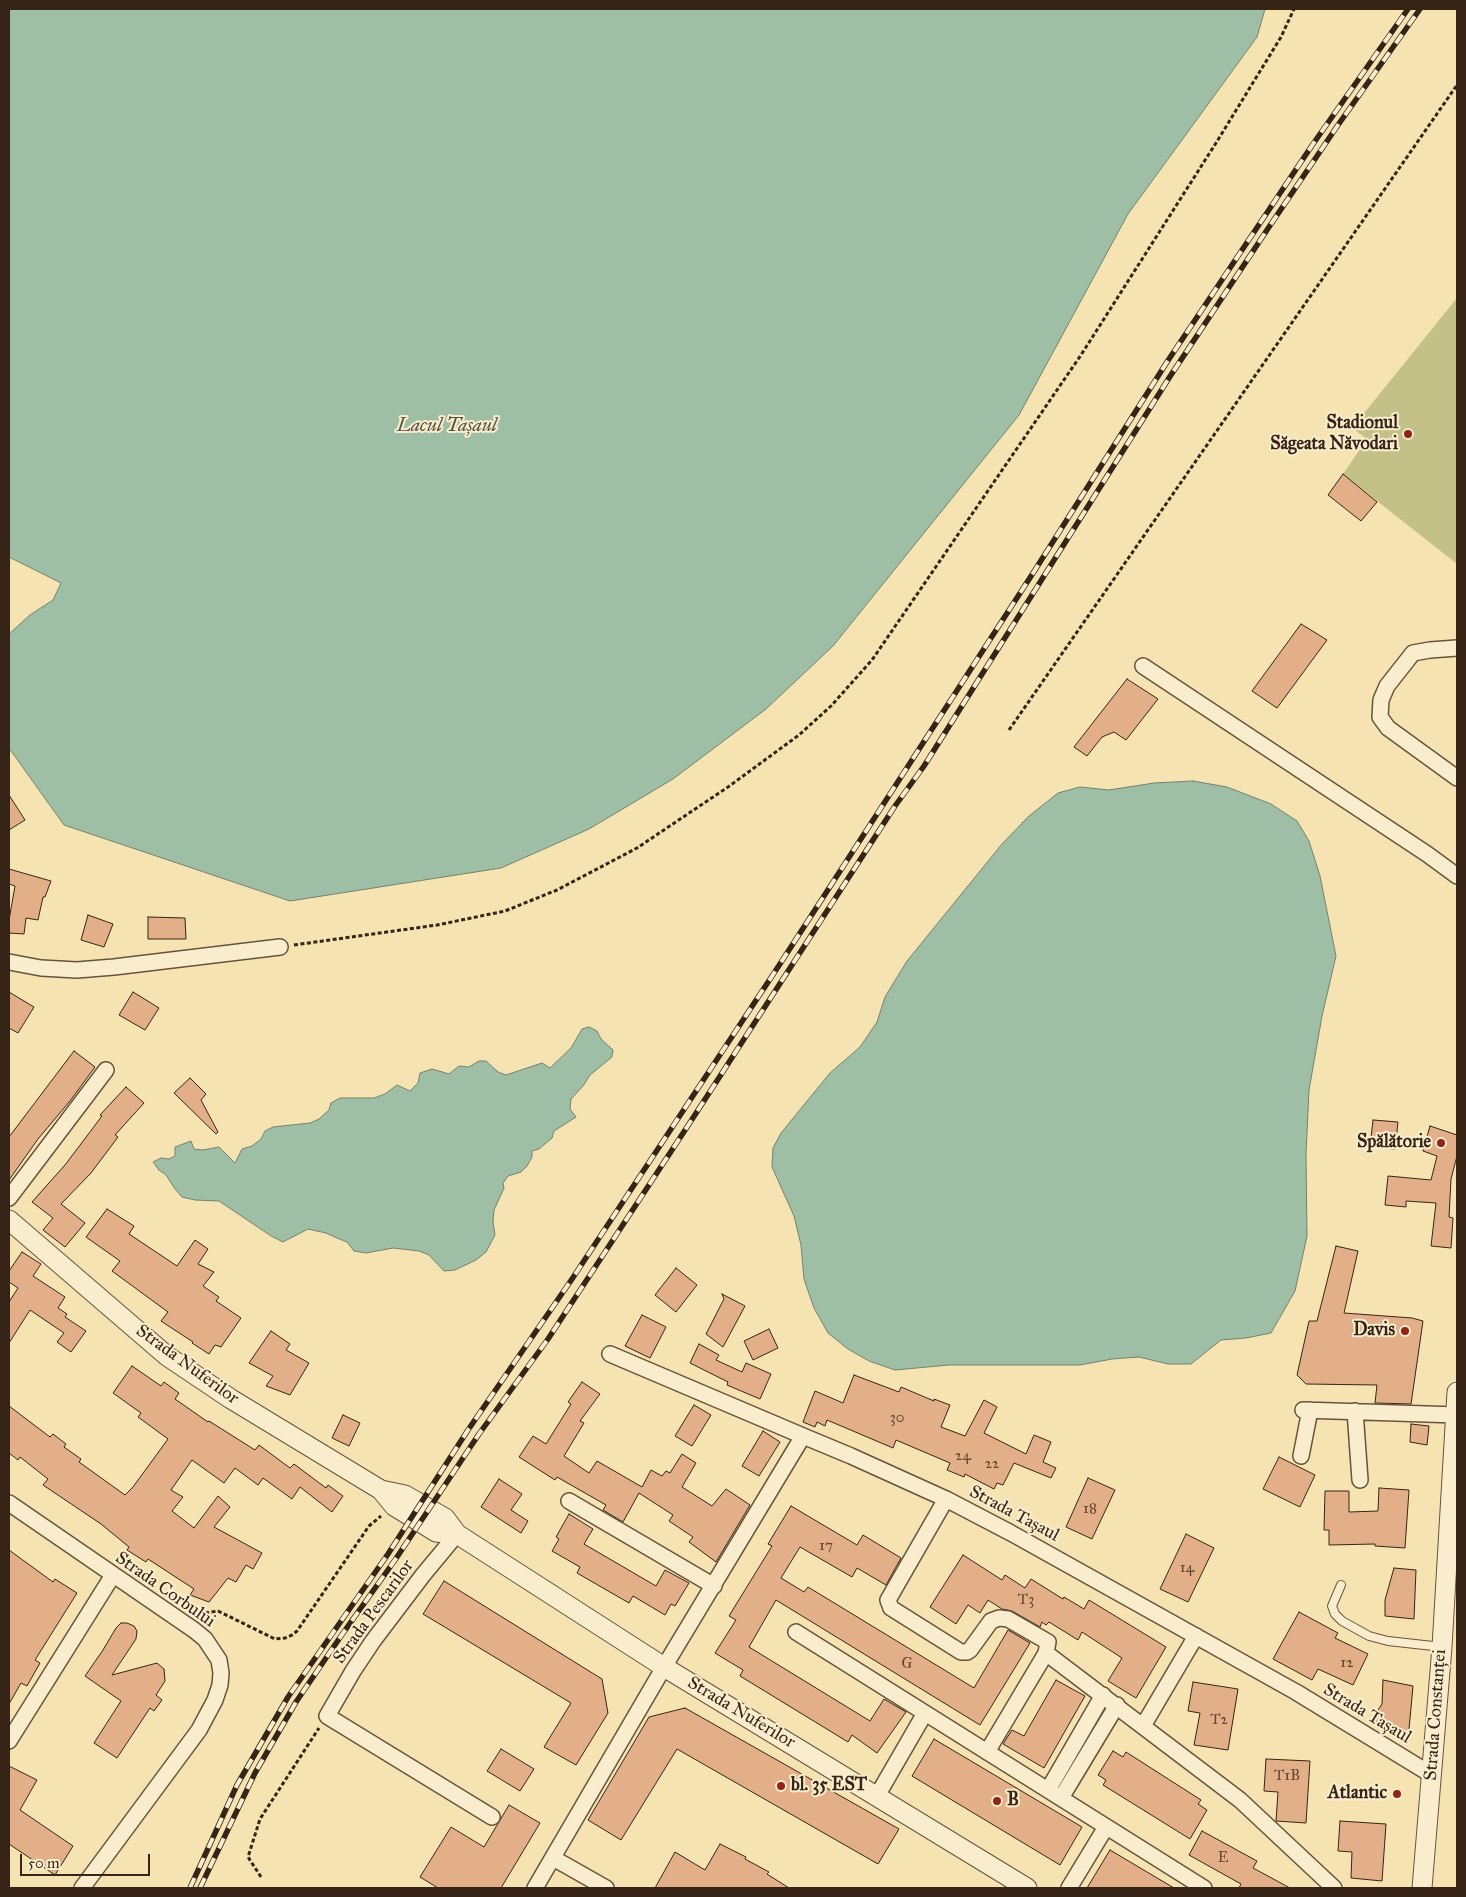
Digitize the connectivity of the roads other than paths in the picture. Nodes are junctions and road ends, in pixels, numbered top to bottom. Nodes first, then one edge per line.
1 (1457, 648) edge
2 (1143, 666) dead end
3 (1457, 778) edge
4 (1457, 876) edge
5 (280, 947) road end
6 (9, 962) edge
7 (106, 1070) dead end
8 (9, 1198) edge
9 (9, 1220) edge
10 (610, 1354) dead end
11 (1457, 1392) edge
12 (1355, 1411) junction
13 (1456, 1415) edge
14 (802, 1436) junction
15 (1301, 1456) dead end
16 (1360, 1480) dead end
17 (381, 1490) junction
18 (946, 1499) junction
19 (569, 1501) dead end
20 (9, 1503) edge
21 (457, 1534) junction
22 (113, 1575) junction
23 (714, 1586) junction
24 (1341, 1586) dead end
25 (796, 1632) dead end
26 (1196, 1636) junction
27 (1442, 1647) junction
28 (1046, 1653) junction
29 (664, 1667) junction
30 (1103, 1695) junction
31 (1117, 1706) junction
32 (925, 1713) junction
33 (1143, 1726) junction
34 (9, 1741) edge
35 (987, 1752) junction
36 (1432, 1775) junction
37 (1048, 1790) junction
38 (877, 1796) junction
39 (1061, 1798) junction
40 (492, 1817) dead end
41 (1106, 1826) junction
42 (553, 1858) junction
43 (82, 1888) edge
44 (535, 1888) edge
45 (606, 1888) edge
46 (1026, 1888) edge
47 (1069, 1888) edge
48 (1204, 1888) edge
49 (1334, 1888) edge
50 (1422, 1888) edge

1 - 3 street
2 - 4 street
5 - 6 street
7 - 8 street
9 - 17 street, Strada Nuferilor
10 - 14 street, Strada Tașaul
11 - 13 street, Strada Constanței
12 - 13 street
12 - 15 street
12 - 16 street
13 - 27 street, Strada Constanței
14 - 18 street, Strada Tașaul
14 - 23 street
17 - 21 street, Strada Nuferilor
17 - 21 street, Strada Nuferilor
18 - 26 street, Strada Tașaul
18 - 28 street
19 - 23 street
20 - 22 street, Strada Corbului
21 - 29 street, Strada Nuferilor
21 - 40 street, Strada Pescarilor
22 - 34 street
22 - 43 street, Strada Corbului
23 - 29 street
24 - 27 lane
25 - 32 street
26 - 33 street
26 - 36 street, Strada Tașaul
27 - 36 street, Strada Constanței
28 - 30 street
28 - 35 street
29 - 38 street, Strada Nuferilor
29 - 42 street
30 - 31 street
30 - 37 street
31 - 33 street
31 - 39 street
32 - 35 street
32 - 38 street
33 - 49 street
35 - 37 street
36 - 50 street, Strada Constanței
37 - 39 street
38 - 46 street, Strada Nuferilor
39 - 41 street
41 - 47 street
41 - 48 street
42 - 44 street
42 - 45 street

